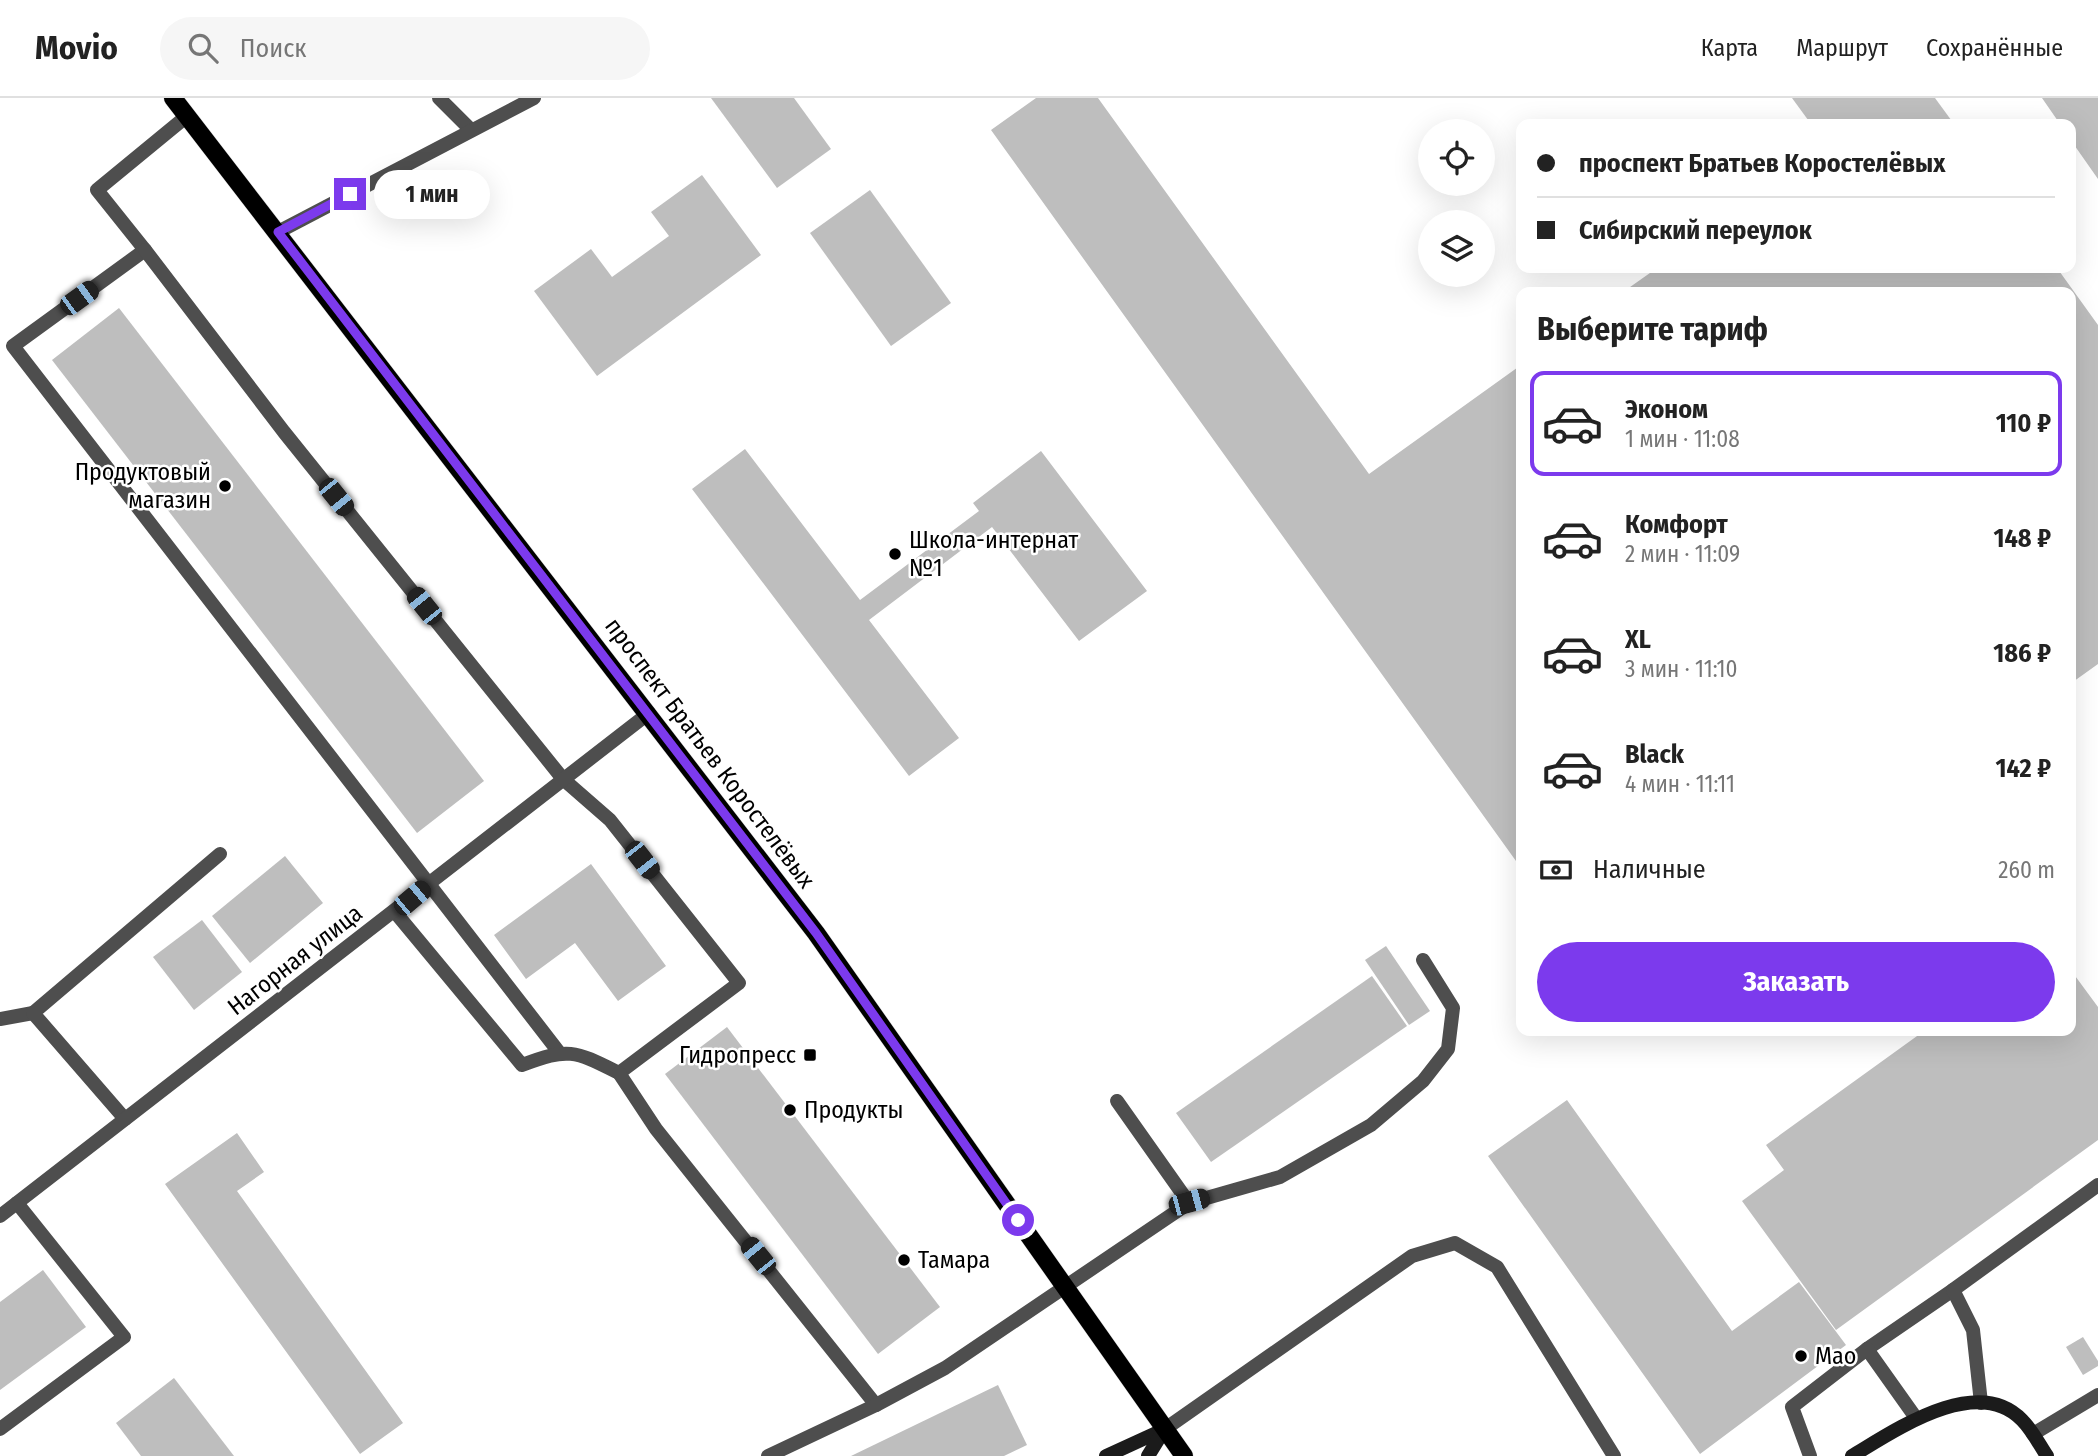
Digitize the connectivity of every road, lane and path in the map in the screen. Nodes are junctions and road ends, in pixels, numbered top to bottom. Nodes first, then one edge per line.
1 (173, 98) edge
2 (439, 98) edge
3 (534, 98) edge
4 (187, 116) junction
5 (470, 129) junction
6 (278, 232) junction
7 (145, 250) junction
8 (649, 713) junction
9 (563, 779) junction
10 (220, 855) dead end
11 (428, 884) junction
12 (395, 912) junction
13 (1423, 960) dead end
14 (33, 1013) junction
15 (0, 1019) edge
16 (558, 1051) junction
17 (619, 1073) junction
18 (1117, 1101) dead end
19 (125, 1119) junction
20 (2098, 1185) edge
21 (1189, 1202) junction
22 (17, 1203) junction
23 (0, 1216) edge
24 (1066, 1287) junction
25 (1953, 1290) junction
26 (1867, 1349) junction
27 (2098, 1395) edge
28 (1981, 1404) junction
29 (876, 1405) junction
30 (1916, 1418) junction
31 (0, 1429) edge
32 (1165, 1429) junction
33 (2033, 1434) junction
34 (768, 1456) edge
35 (1106, 1456) edge
36 (1148, 1456) edge
37 (1184, 1456) edge
38 (1615, 1456) edge
39 (1810, 1456) edge
40 (1852, 1456) edge
41 (2047, 1456) edge

1 - 4 main road, проспект Братьев Коростелёвых
2 - 5 street
3 - 5 street
4 - 6 main road, проспект Братьев Коростелёвых
4 - 7 street
5 - 6 street
6 - 8 main road, проспект Братьев Коростелёвых
7 - 9 street
7 - 11 street
8 - 9 street, Нагорная улица
8 - 24 main road, проспект Братьев Коростелёвых
9 - 11 street, Нагорная улица
9 - 17 street
10 - 14 street
11 - 12 street, Нагорная улица
11 - 16 street
12 - 16 street
12 - 19 street, Нагорная улица
13 - 21 street
14 - 15 street
14 - 19 street
16 - 17 street
17 - 29 street
18 - 21 street
19 - 22 street, Нагорная улица
20 - 25 street
21 - 24 street
22 - 23 street, Нагорная улица
22 - 31 street
24 - 29 street
24 - 32 main road, проспект Братьев Коростелёвых
25 - 26 street
25 - 28 street
26 - 30 street
26 - 39 street
27 - 33 street
28 - 30 main road
28 - 33 main road
29 - 34 street
30 - 40 main road
32 - 35 main road
32 - 36 main road
32 - 37 main road, проспект Братьев Коростелёвых
32 - 38 street
33 - 41 main road

